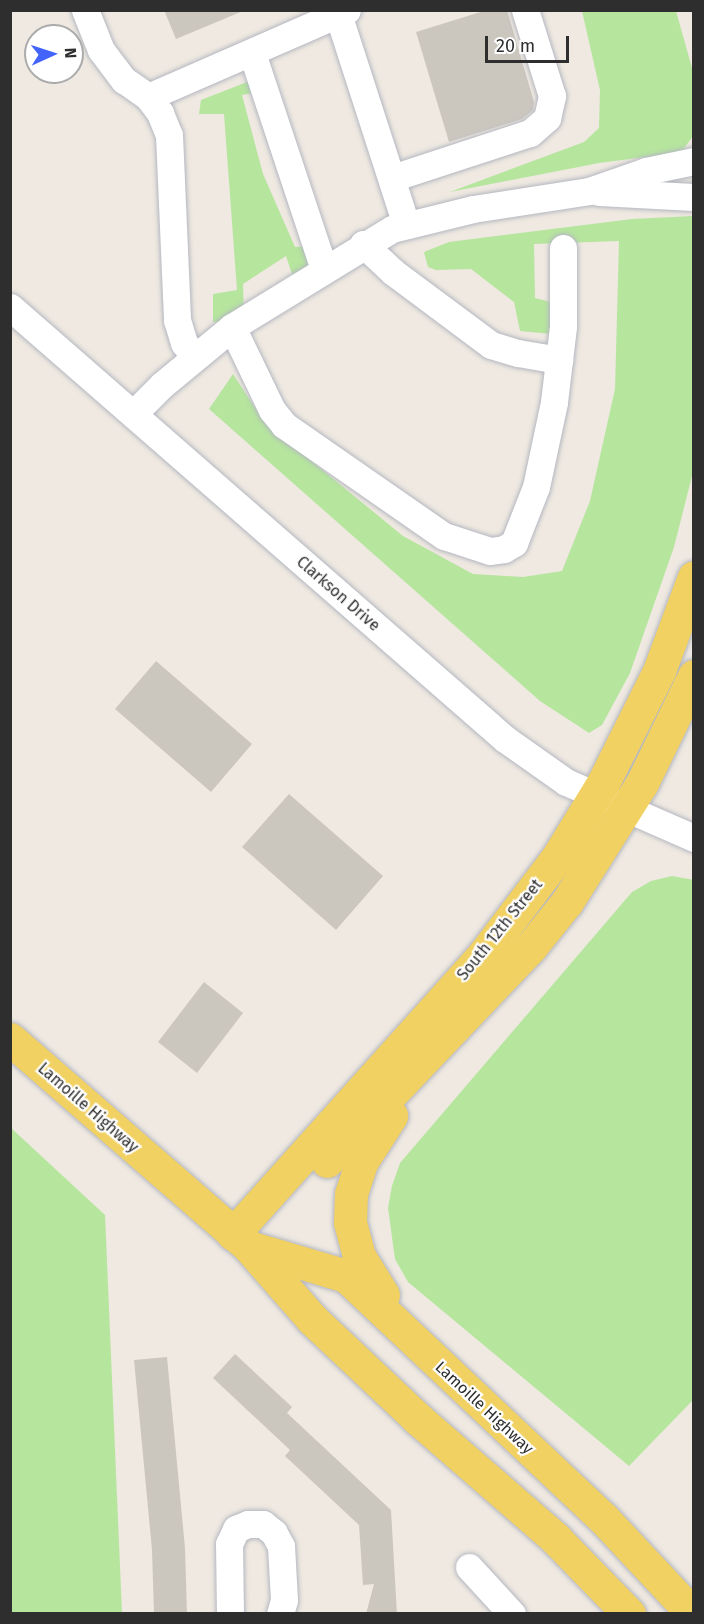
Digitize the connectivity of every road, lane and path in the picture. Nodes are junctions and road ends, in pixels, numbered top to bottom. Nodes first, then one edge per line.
1 (85, 10) edge
2 (525, 10) edge
3 (342, 12) edge
4 (252, 53) junction
5 (148, 97) junction
6 (693, 161) edge
7 (392, 178) junction
8 (589, 191) junction
9 (693, 196) edge
10 (406, 225) junction
11 (363, 244) junction
12 (563, 248) dead end
13 (324, 269) junction
14 (10, 307) edge
15 (231, 327) junction
16 (195, 357) junction
17 (559, 360) junction
18 (133, 414) junction
19 (693, 577) edge
20 (693, 676) edge
21 (596, 796) junction
22 (627, 808) junction
23 (693, 838) edge
24 (467, 1015) junction
25 (10, 1039) edge
26 (241, 1240) junction
27 (492, 1416) junction
28 (469, 1567) dead end
29 (230, 1614) edge
30 (280, 1614) edge
31 (512, 1614) edge
32 (629, 1614) edge
33 (693, 1614) edge

1 - 5 street
2 - 7 street
3 - 4 street
3 - 7 street
4 - 5 street
4 - 13 street
5 - 16 street
6 - 8 street
7 - 10 street
8 - 9 street
8 - 10 street
10 - 11 street
11 - 13 street
11 - 17 street
12 - 17 street
13 - 15 street
14 - 18 street, Clarkson Drive
15 - 16 street
15 - 17 street
16 - 18 street
18 - 21 street, Clarkson Drive
19 - 21 main road, South 12th Street
20 - 22 main road, South 12th Street
21 - 22 street, Clarkson Drive
21 - 26 main road, South 12th Street
22 - 23 street, Clarkson Drive
22 - 24 main road, South 12th Street
24 - 26 main road, South 12th Street
24 - 27 main road
25 - 26 main road, Lamoille Highway
26 - 27 main road, Lamoille Highway
26 - 32 main road, Lamoille Highway
27 - 33 main road, Lamoille Highway
28 - 31 street
29 - 30 street

